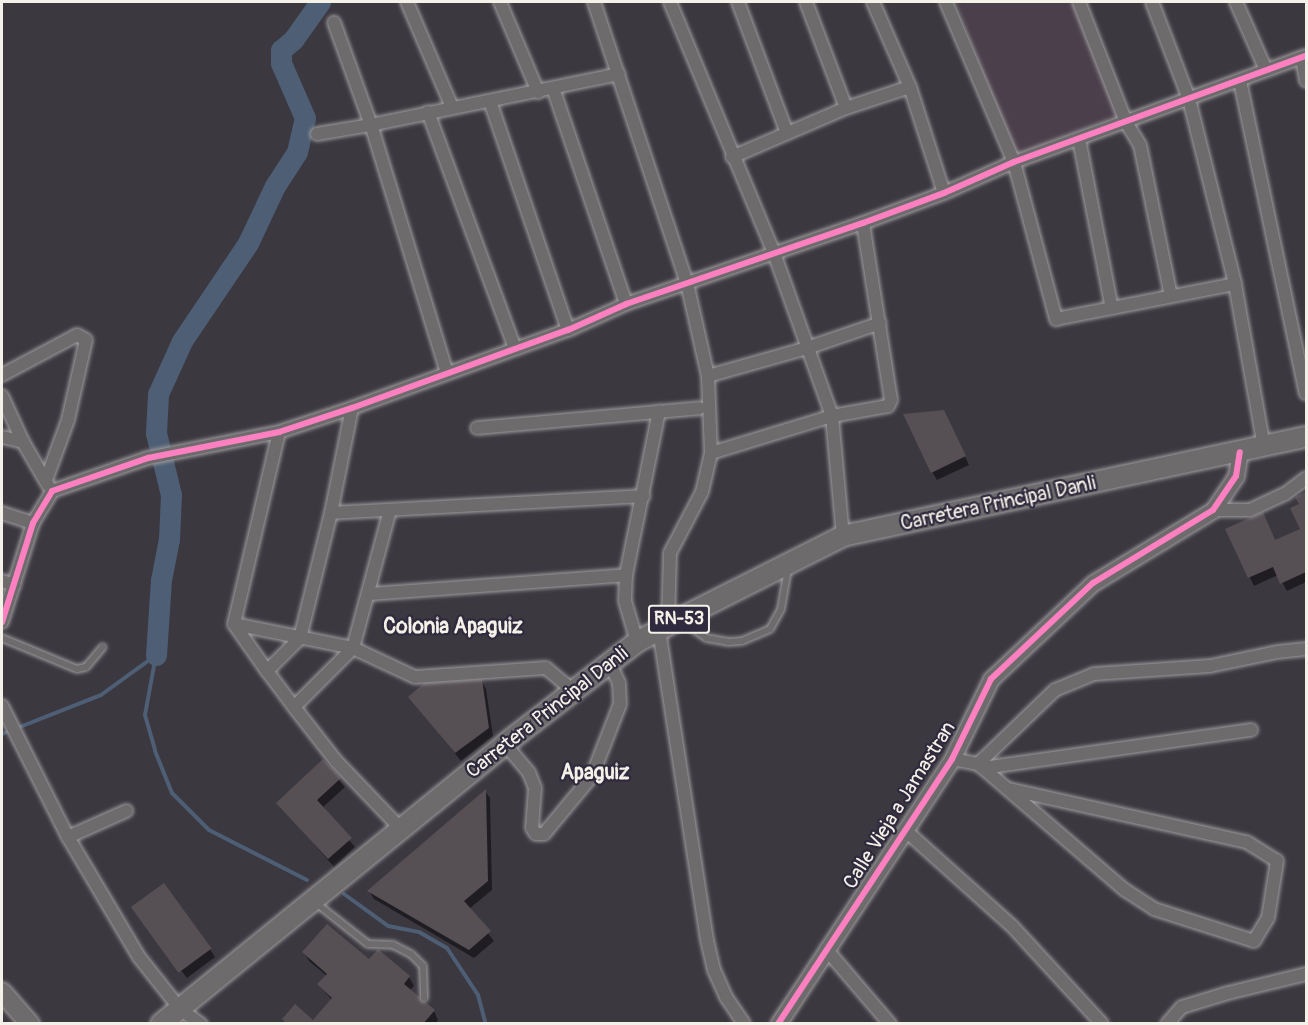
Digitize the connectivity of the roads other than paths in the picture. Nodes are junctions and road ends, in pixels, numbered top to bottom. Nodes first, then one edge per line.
1 (407, 2) edge
2 (500, 2) edge
3 (594, 2) edge
4 (670, 2) edge
5 (738, 2) edge
6 (806, 2) edge
7 (873, 2) edge
8 (946, 2) edge
9 (1079, 2) edge
10 (1152, 2) edge
11 (1236, 2) edge
12 (334, 22) dead end
13 (1304, 57) edge
14 (1266, 70) junction
15 (619, 74) junction
16 (1240, 81) junction
17 (1306, 81) edge
18 (910, 87) junction
19 (553, 88) junction
20 (538, 92) junction
21 (1189, 99) junction
22 (490, 100) junction
23 (452, 107) junction
24 (846, 108) junction
25 (428, 112) junction
26 (1126, 122) junction
27 (371, 124) junction
28 (787, 133) junction
29 (317, 134) dead end
30 (1079, 139) junction
31 (732, 157) junction
32 (1014, 162) junction
33 (944, 193) junction
34 (863, 223) junction
35 (774, 253) junction
36 (687, 284) junction
37 (1235, 284) junction
38 (1171, 296) junction
39 (627, 304) junction
40 (1112, 308) junction
41 (880, 323) junction
42 (568, 330) junction
43 (807, 348) junction
44 (515, 349) junction
45 (447, 373) junction
46 (2, 375) edge
47 (708, 376) junction
48 (1306, 393) edge
49 (2, 396) edge
50 (352, 408) junction
51 (699, 408) dead end
52 (659, 411) junction
53 (832, 416) junction
54 (477, 428) dead end
55 (279, 432) junction
56 (2, 436) edge
57 (1306, 436) edge
58 (23, 442) junction
59 (1264, 446) junction
60 (1240, 452) junction
61 (711, 453) junction
62 (1306, 478) edge
63 (49, 486) junction
64 (644, 496) junction
65 (390, 510) junction
66 (1213, 510) junction
67 (2, 513) edge
68 (331, 513) junction
69 (33, 523) junction
70 (843, 536) junction
71 (789, 563) junction
72 (627, 575) junction
73 (2, 581) edge
74 (14, 585) junction
75 (369, 594) junction
76 (2, 622) edge
77 (234, 624) junction
78 (668, 624) junction
79 (2, 638) edge
80 (300, 638) junction
81 (637, 642) junction
82 (103, 647) dead end
83 (354, 648) junction
84 (1306, 649) edge
85 (610, 664) junction
86 (267, 671) junction
87 (573, 691) junction
88 (2, 706) edge
89 (294, 707) junction
90 (1251, 730) dead end
91 (505, 744) junction
92 (952, 759) junction
93 (981, 766) junction
94 (1008, 789) junction
95 (126, 811) dead end
96 (534, 812) junction
97 (555, 821) junction
98 (401, 829) junction
99 (905, 830) junction
100 (68, 837) junction
101 (313, 901) junction
102 (826, 949) junction
103 (1306, 974) edge
104 (2, 992) edge
105 (424, 998) dead end
106 (180, 1009) junction
107 (30, 1023) edge
108 (161, 1023) edge
109 (201, 1023) edge
110 (744, 1023) edge
111 (778, 1023) edge
112 (890, 1023) edge
113 (1102, 1023) edge
114 (1167, 1023) edge

1 - 23 street
2 - 20 street
3 - 15 street
4 - 31 street
5 - 28 street
6 - 24 street
7 - 18 street
8 - 32 street
9 - 26 street
10 - 21 street
11 - 14 street
12 - 27 street
13 - 14 street
13 - 17 street
14 - 16 street
15 - 19 street
15 - 36 street
16 - 21 street
16 - 48 street
18 - 24 street
18 - 33 street
19 - 20 street
19 - 39 street
20 - 22 street
21 - 26 street
21 - 37 street
22 - 23 street
22 - 42 street
23 - 25 street
24 - 28 street
25 - 27 street
25 - 44 street
26 - 30 street
26 - 38 street
27 - 29 street
27 - 45 street
28 - 31 street
30 - 32 street
30 - 40 street
31 - 35 street
32 - 33 street
32 - 40 street
33 - 34 street
34 - 35 street
34 - 41 street
35 - 36 street
35 - 43 street
36 - 39 street
36 - 47 street
37 - 38 street
37 - 59 street
38 - 40 street
39 - 42 street
41 - 43 street
41 - 53 street
42 - 44 street
43 - 47 street
43 - 53 street
44 - 45 street
45 - 50 street
46 - 63 street
47 - 61 street
49 - 58 street
50 - 55 street
50 - 68 street
51 - 52 street
52 - 54 street
52 - 64 street
53 - 61 street
53 - 70 street
55 - 63 street
55 - 77 street
56 - 58 street
57 - 59 main road, Carretera Principal Danli / RN-53
58 - 63 street
59 - 60 main road, Carretera Principal Danli / RN-53
60 - 66 street, Calle Vieja a Jamastran
60 - 70 main road, Carretera Principal Danli / RN-53
61 - 78 street
62 - 66 street
63 - 69 street
64 - 65 street
64 - 72 street
65 - 68 street
65 - 75 street
66 - 92 street, Calle Vieja a Jamastran
67 - 69 street
68 - 80 street
69 - 74 street
70 - 71 main road, Carretera Principal Danli / RN-53
71 - 78 main road, Carretera Principal Danli / RN-53
71 - 78 lane
72 - 75 street
72 - 81 street
73 - 74 street
74 - 76 street
75 - 83 street
77 - 80 street
77 - 86 street
78 - 81 main road, Carretera Principal Danli / RN-53
78 - 110 street
79 - 82 lane
80 - 83 street
80 - 86 street
81 - 85 main road, Carretera Principal Danli / RN-53
83 - 87 street
83 - 89 street
84 - 93 street
85 - 87 main road, Carretera Principal Danli / RN-53
85 - 97 street
86 - 89 street
87 - 91 main road, Carretera Principal Danli / RN-53
88 - 100 street
89 - 98 street
90 - 93 street
91 - 96 street
91 - 98 main road, Carretera Principal Danli / RN-53
92 - 93 street
92 - 99 street, Calle Vieja a Jamastran
93 - 94 street
94 - 94 street
95 - 100 street
96 - 97 street
96 - 97 street
98 - 101 main road, Carretera Principal Danli / RN-53
99 - 102 street, Calle Vieja a Jamastran
99 - 113 street
100 - 106 street
101 - 105 lane
101 - 106 main road, Carretera Principal Danli / RN-53
102 - 111 street, Calle Vieja a Jamastran
102 - 112 street
103 - 114 street
104 - 107 main road
106 - 108 main road, Carretera Principal Danli / RN-53
106 - 109 street

